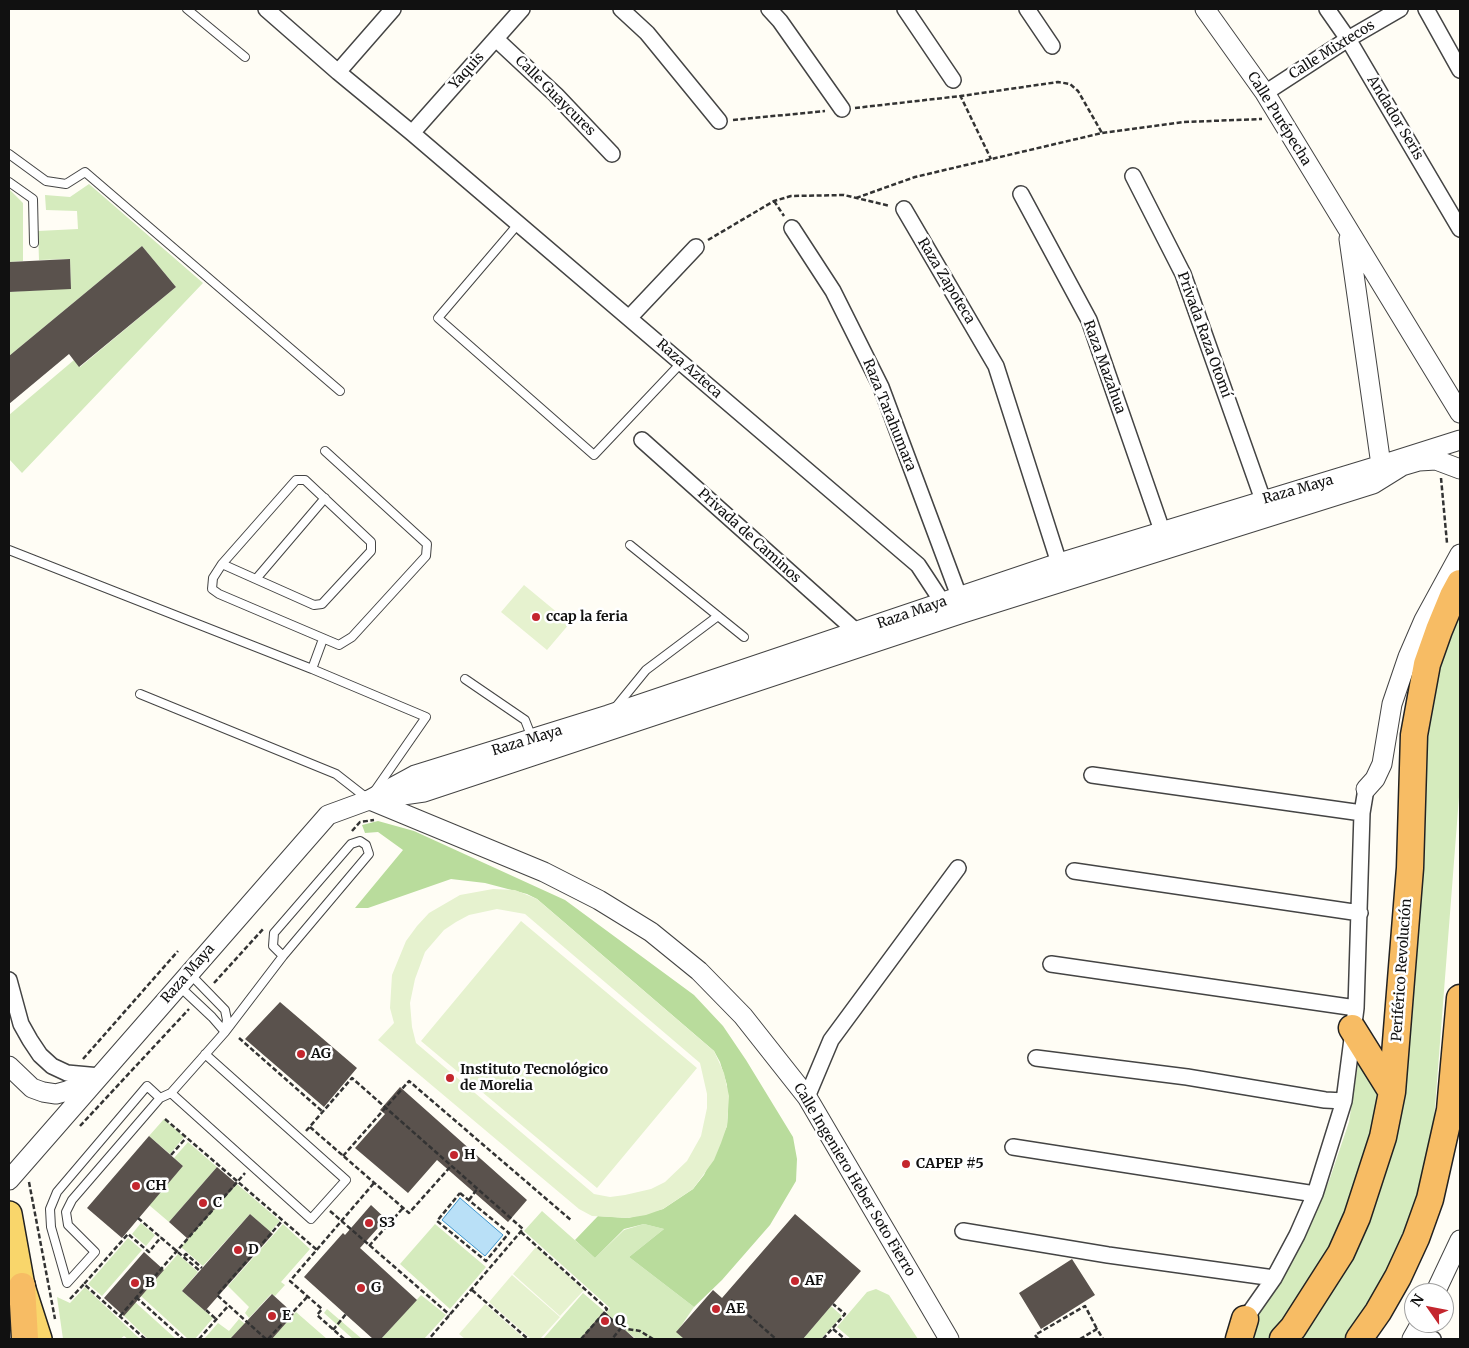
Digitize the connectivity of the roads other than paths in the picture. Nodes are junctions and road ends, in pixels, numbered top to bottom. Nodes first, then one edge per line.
1 (187, 9) edge
2 (266, 9) edge
3 (391, 9) edge
4 (522, 9) edge
5 (621, 9) edge
6 (769, 9) edge
7 (905, 9) edge
8 (1027, 9) edge
9 (1205, 9) edge
10 (1327, 9) edge
11 (1400, 9) edge
12 (1426, 9) edge
13 (496, 39) junction
14 (1348, 39) junction
15 (1052, 46) dead end
16 (245, 57) dead end
17 (1460, 70) edge
18 (338, 72) junction
19 (953, 80) road end
20 (1265, 93) junction
21 (842, 109) road end
22 (719, 121) road end
23 (412, 133) junction
24 (9, 154) edge
25 (612, 154) dead end
26 (1133, 176) dead end
27 (9, 182) edge
28 (1021, 194) dead end
29 (904, 209) road end
30 (518, 223) junction
31 (792, 228) road end
32 (1460, 229) edge
33 (1348, 232) junction
34 (34, 243) dead end
35 (696, 247) road end
36 (629, 318) junction
37 (682, 362) junction
38 (340, 391) dead end
39 (1460, 413) edge
40 (642, 440) dead end
41 (1460, 440) edge
42 (325, 451) dead end
43 (1381, 466) junction
44 (1460, 469) edge
45 (1373, 484) junction
46 (325, 498) junction
47 (1263, 500) junction
48 (1165, 540) junction
49 (630, 545) dead end
50 (1454, 549) edge
51 (9, 550) edge
52 (1059, 563) junction
53 (222, 564) junction
54 (256, 579) junction
55 (1458, 585) edge
56 (953, 608) junction
57 (718, 616) junction
58 (857, 632) junction
59 (744, 637) dead end
60 (323, 639) junction
61 (312, 669) junction
62 (465, 679) dead end
63 (140, 694) dead end
64 (610, 722) junction
65 (532, 740) junction
66 (1092, 775) dead end
67 (1366, 789) joint
68 (368, 800) junction
69 (1362, 814) junction
70 (958, 868) dead end
71 (1074, 871) dead end
72 (1360, 913) junction
73 (284, 956) junction
74 (1051, 964) dead end
75 (183, 979) junction
76 (9, 980) edge
77 (1460, 998) edge
78 (1354, 1018) junction
79 (225, 1032) junction
80 (205, 1054) junction
81 (1036, 1058) dead end
82 (9, 1066) edge
83 (100, 1076) junction
84 (171, 1092) junction
85 (1392, 1092) junction
86 (160, 1098) junction
87 (807, 1098) junction
88 (1344, 1101) junction
89 (1013, 1147) dead end
90 (9, 1180) edge
91 (1315, 1194) junction
92 (50, 1209) junction
93 (66, 1212) junction
94 (9, 1214) edge
95 (963, 1231) dead end
96 (1460, 1240) edge
97 (1274, 1278) junction
98 (1440, 1283) edge
99 (22, 1286) junction
100 (1242, 1329) edge
101 (1418, 1333) edge
102 (9, 1335) edge
103 (9, 1339) edge
104 (25, 1339) edge
105 (39, 1339) edge
106 (949, 1339) edge
107 (1229, 1339) edge
108 (1284, 1339) edge
109 (1359, 1339) edge
110 (1433, 1339) edge

1 - 16 lane
2 - 18 street, Raza Azteca
3 - 18 street
4 - 13 street, Yaquis
5 - 22 street
6 - 21 street
7 - 19 street
8 - 15 street
9 - 20 street, Calle Purépecha
10 - 14 street, Andador Seris
11 - 14 street, Calle Mixtecos
12 - 17 street
13 - 23 street, Yaquis
13 - 25 street, Calle Guaycures
14 - 20 street, Calle Mixtecos
14 - 32 street, Andador Seris
18 - 23 street, Raza Azteca
20 - 33 street, Calle Purépecha
23 - 30 street, Raza Azteca
24 - 38 lane
26 - 47 street, Privada Raza Otomí
27 - 34 lane
28 - 48 street, Raza Mazahua
29 - 52 street, Raza Zapoteca
30 - 36 street, Raza Azteca
30 - 37 lane
31 - 56 street, Raza Tarahumara
33 - 39 street, Calle Purépecha
33 - 43 street, Calle Purépecha
35 - 36 street
36 - 37 street, Raza Azteca
37 - 56 street, Raza Azteca
40 - 58 street, Privada de Caminos
41 - 43 street, Raza Maya
42 - 60 lane
43 - 45 street
43 - 47 street, Raza Maya
44 - 45 street, Raza Maya
45 - 48 street, Raza Maya
46 - 53 lane
46 - 54 lane
46 - 54 lane
47 - 48 street, Raza Maya
48 - 52 street, Raza Maya
48 - 56 street, Raza Maya
49 - 57 lane
50 - 67 street
51 - 61 lane
52 - 56 street, Raza Maya
53 - 54 lane
53 - 60 lane
55 - 85 highway, Periférico Revolución
56 - 58 street, Raza Maya
56 - 64 street, Raza Maya
57 - 59 lane
57 - 64 lane
58 - 64 street, Raza Maya
60 - 61 lane
61 - 68 lane
62 - 65 lane
63 - 68 lane
64 - 65 street, Raza Maya
64 - 68 street, Raza Maya
65 - 68 street, Raza Maya
66 - 69 street
67 - 69 street
68 - 75 street, Raza Maya
68 - 87 street, Calle Ingeniero Heber Soto Fierro
69 - 72 street
70 - 87 street
71 - 72 street
72 - 78 street
73 - 73 lane
73 - 79 lane
74 - 78 street
75 - 79 lane
75 - 79 lane
75 - 83 street, Raza Maya
76 - 83 street
77 - 109 highway
78 - 85 highway
78 - 88 street
79 - 80 lane
80 - 84 lane
80 - 84 lane
81 - 88 street
82 - 83 street, Raza Maya
83 - 90 street, Raza Maya
84 - 86 lane
85 - 108 highway, Periférico Revolución
86 - 92 lane
86 - 93 lane
87 - 106 street, Calle Ingeniero Heber Soto Fierro
88 - 91 street
89 - 91 street
91 - 97 street
92 - 93 lane
92 - 93 lane
94 - 99 main road
95 - 97 street
96 - 98 street
97 - 100 street
99 - 104 highway
99 - 105 main road
100 - 107 street
101 - 110 street
102 - 103 highway

